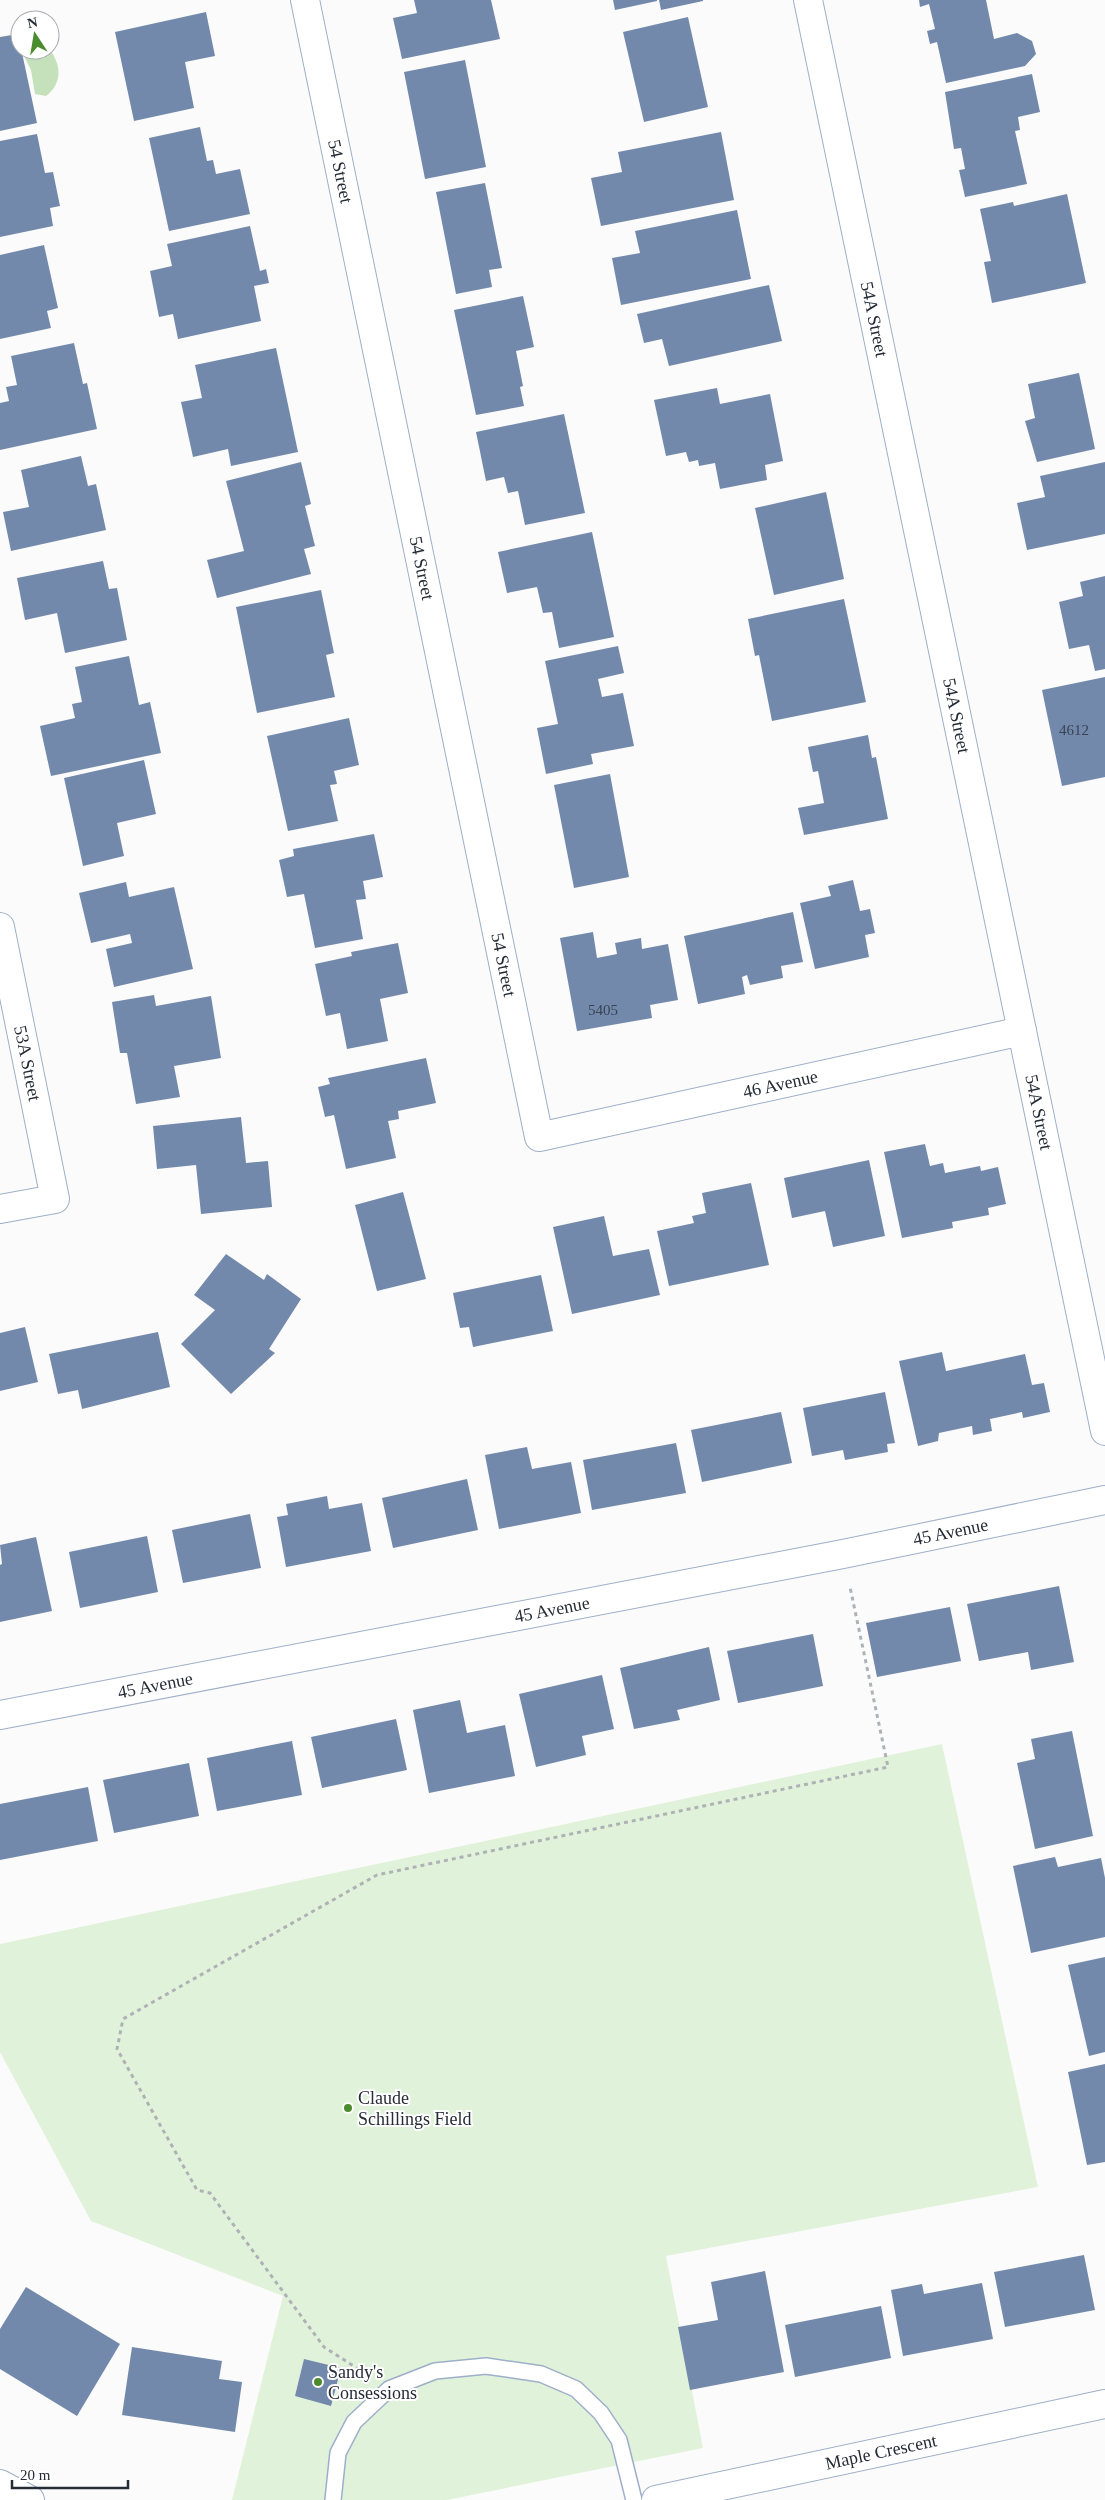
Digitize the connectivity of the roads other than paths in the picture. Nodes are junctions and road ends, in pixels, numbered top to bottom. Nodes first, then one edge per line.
1 (305, 0) edge
2 (808, 0) edge
3 (0, 927) edge
4 (1022, 1031) junction
5 (539, 1137) joint
6 (0, 1210) edge
7 (1105, 1431) edge
8 (1105, 1500) edge
9 (0, 1715) edge
10 (1105, 2404) edge
11 (0, 2484) edge
12 (30, 2500) edge
13 (333, 2500) edge
14 (634, 2500) edge
15 (656, 2500) edge

1 - 5 street, 54 Street
2 - 4 street, 54A Street
3 - 6 street, 53A Street
4 - 5 street, 46 Avenue
4 - 7 street, 54A Street
8 - 9 street, 45 Avenue
10 - 15 street, Maple Crescent
11 - 12 street
13 - 14 lane

